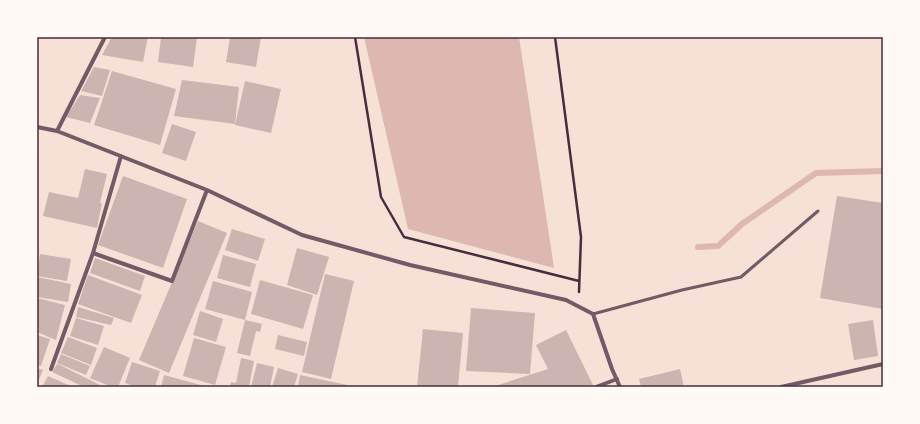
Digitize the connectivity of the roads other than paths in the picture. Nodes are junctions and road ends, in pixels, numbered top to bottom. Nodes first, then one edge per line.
1 (105, 37) edge
2 (37, 127) edge
3 (57, 131) junction
4 (121, 156) junction
5 (207, 190) junction
6 (818, 211) dead end
7 (93, 253) junction
8 (593, 314) junction
9 (883, 364) edge
10 (51, 369) dead end
11 (617, 379) junction
12 (596, 387) edge
13 (620, 387) edge
14 (781, 387) edge

1 - 3 street
2 - 3 street
3 - 4 street
4 - 5 street
4 - 7 street
5 - 7 street
5 - 8 street
6 - 8 lane
7 - 10 street
8 - 11 street
9 - 14 street
11 - 12 street
11 - 13 street

